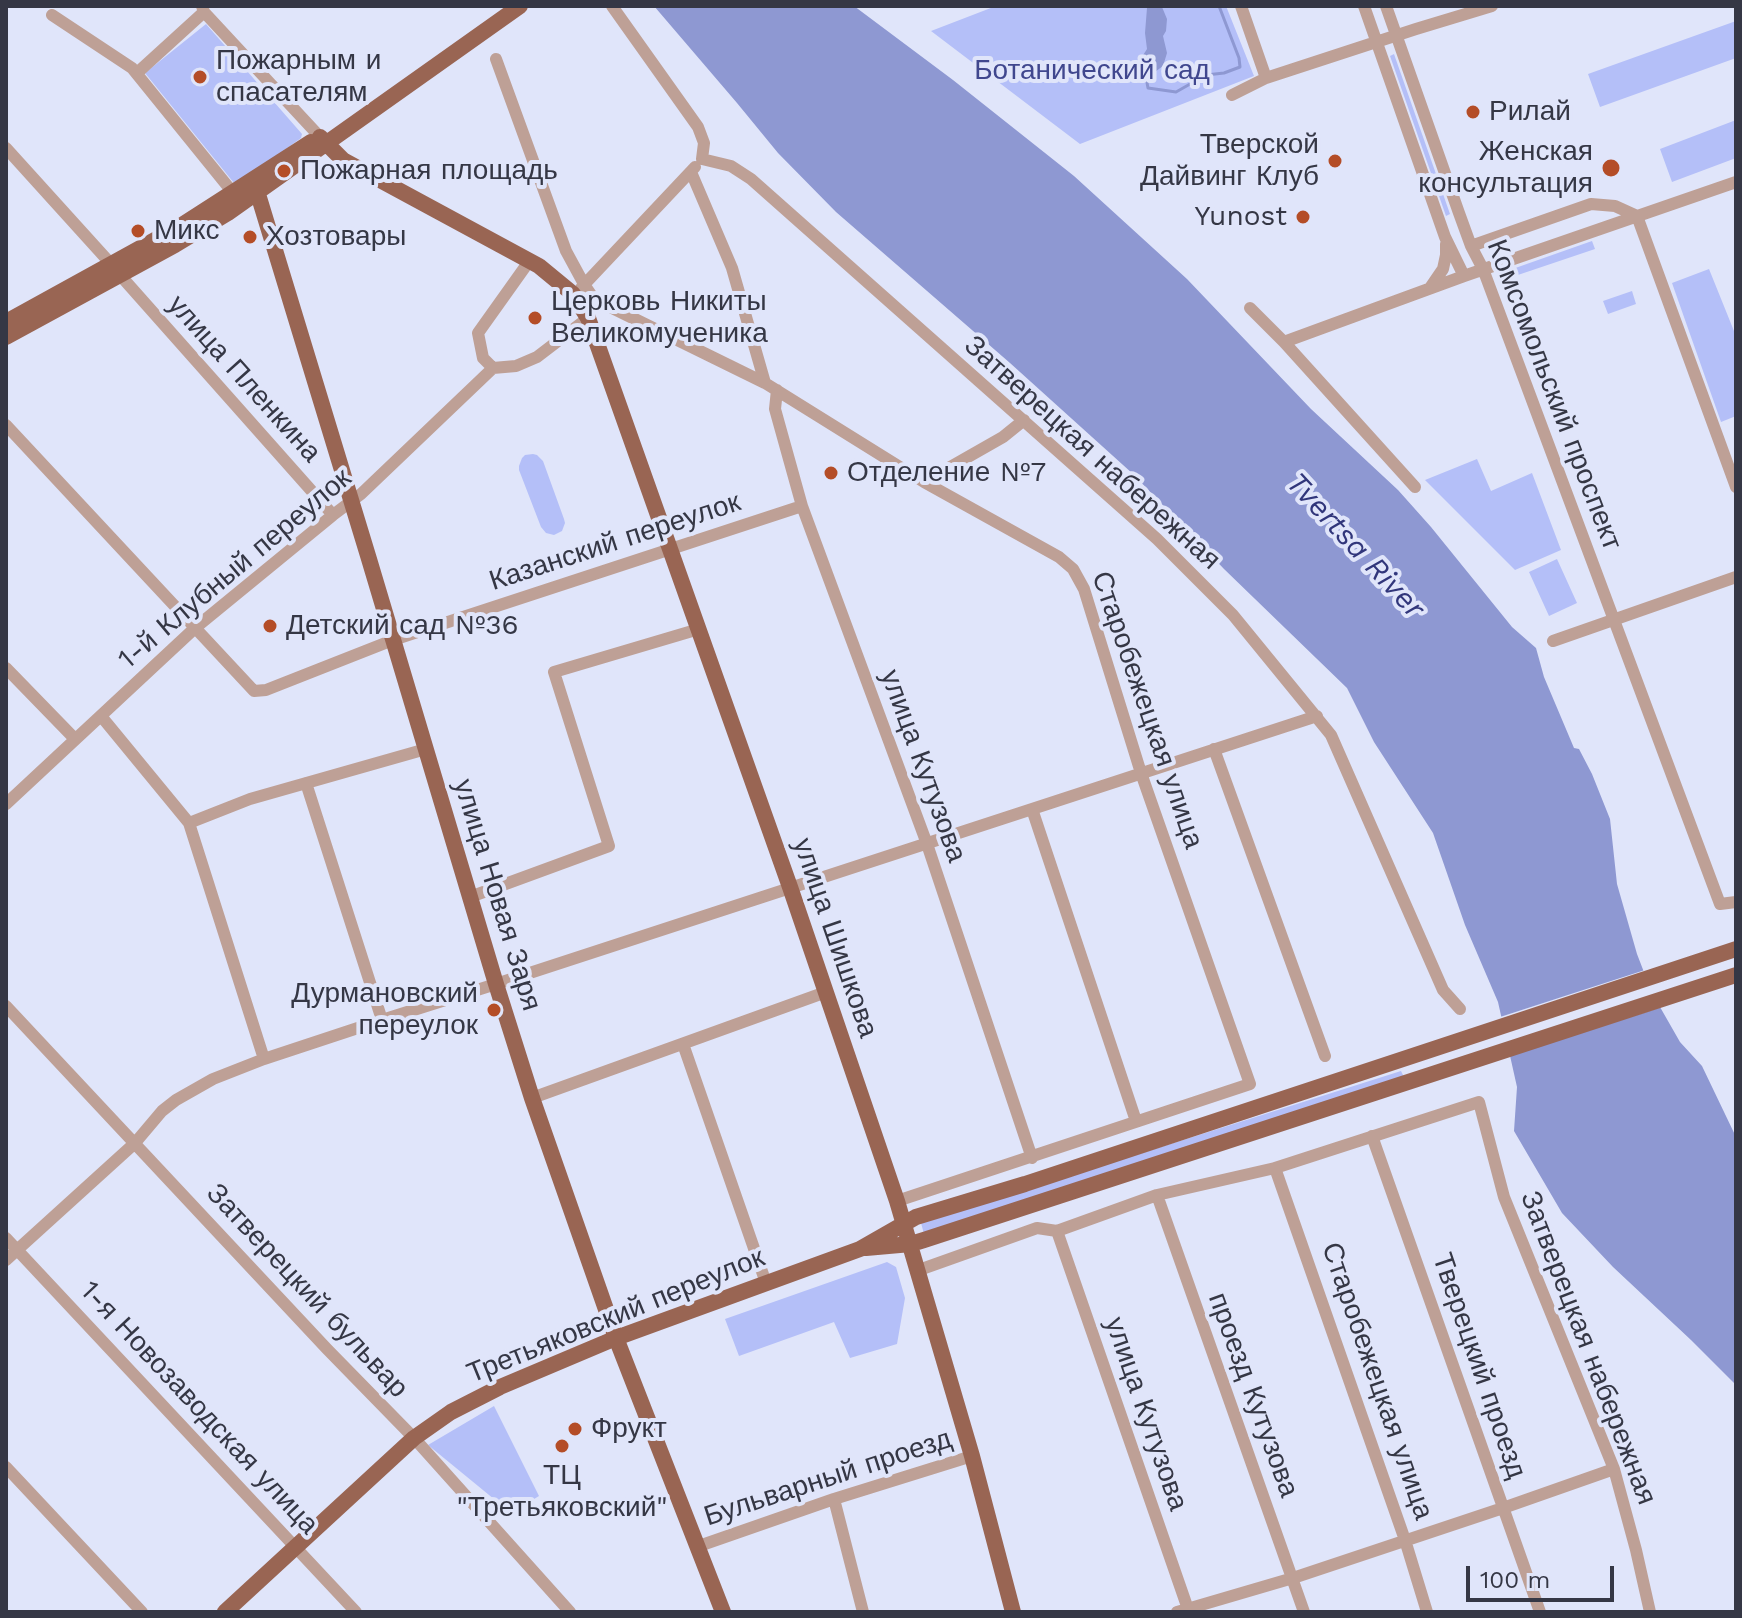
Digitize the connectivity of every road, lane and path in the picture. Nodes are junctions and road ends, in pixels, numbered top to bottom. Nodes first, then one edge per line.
1 (505, 6) edge
2 (520, 6) edge
3 (612, 6) edge
4 (1241, 6) edge
5 (1364, 6) edge
6 (1386, 6) edge
7 (1492, 6) edge
8 (203, 9) edge
9 (52, 15) dead end
10 (1397, 35) junction
11 (1377, 42) junction
12 (496, 59) dead end
13 (137, 73) junction
14 (1266, 78) junction
15 (1232, 95) dead end
16 (347, 125) junction
17 (323, 141) junction
18 (6, 148) edge
19 (702, 159) junction
20 (691, 172) junction
21 (1736, 182) edge
22 (256, 187) junction
23 (233, 202) junction
24 (1459, 213) junction
25 (1637, 216) junction
26 (1439, 220) junction
27 (1445, 237) junction
28 (1471, 246) junction
29 (530, 260) junction
30 (1483, 269) junction
31 (115, 270) junction
32 (1464, 276) junction
33 (1430, 288) junction
34 (583, 295) junction
35 (1250, 308) dead end
36 (588, 318) junction
37 (6, 322) edge
38 (6, 337) edge
39 (1284, 342) junction
40 (493, 368) junction
41 (765, 383) junction
42 (777, 390) junction
43 (1024, 420) junction
44 (6, 425) edge
45 (924, 482) junction
46 (1415, 487) dead end
47 (1736, 487) edge
48 (351, 502) junction
49 (802, 506) junction
50 (333, 515) junction
51 (670, 548) junction
52 (1736, 577) edge
53 (1614, 620) junction
54 (195, 628) junction
55 (699, 629) junction
56 (393, 640) junction
57 (1553, 641) dead end
58 (6, 668) edge
59 (101, 716) junction
60 (1317, 716) junction
61 (75, 739) junction
62 (426, 749) junction
63 (1214, 749) junction
64 (1141, 773) junction
65 (306, 783) junction
66 (6, 804) edge
67 (1032, 809) junction
68 (189, 823) junction
69 (927, 844) junction
70 (790, 887) junction
71 (470, 897) junction
72 (1736, 902) edge
73 (1736, 949) edge
74 (1736, 975) edge
75 (496, 984) junction
76 (826, 992) junction
77 (6, 1006) edge
78 (1460, 1009) dead end
79 (382, 1020) junction
80 (683, 1044) junction
81 (1325, 1056) dead end
82 (264, 1059) junction
83 (532, 1098) junction
84 (1136, 1121) junction
85 (1372, 1136) junction
86 (135, 1143) junction
87 (1032, 1158) junction
88 (1275, 1168) junction
89 (1157, 1195) junction
90 (897, 1201) junction
91 (904, 1224) junction
92 (1057, 1231) junction
93 (6, 1238) edge
94 (911, 1244) junction
95 (860, 1249) junction
96 (17, 1250) junction
97 (6, 1260) edge
98 (919, 1270) junction
99 (766, 1283) junction
100 (616, 1338) junction
101 (414, 1438) junction
102 (972, 1456) junction
103 (6, 1467) edge
104 (1614, 1469) junction
105 (834, 1499) junction
106 (1503, 1508) junction
107 (1405, 1540) junction
108 (699, 1546) junction
109 (296, 1547) junction
110 (1293, 1578) junction
111 (1185, 1611) edge
112 (142, 1612) edge
113 (225, 1612) edge
114 (356, 1612) edge
115 (570, 1612) edge
116 (723, 1612) edge
117 (863, 1612) edge
118 (1013, 1612) edge
119 (1304, 1612) edge
120 (1427, 1612) edge
121 (1540, 1612) edge
122 (1650, 1612) edge

1 - 16 main road
2 - 16 main road
3 - 19 street
4 - 14 street
5 - 11 street, Комсомольский проспект
6 - 10 street, Комсомольский проспект
7 - 10 street
8 - 13 street
8 - 17 street
9 - 13 street
10 - 11 street
10 - 24 street, Комсомольский проспект
11 - 14 street
11 - 26 street, Комсомольский проспект
12 - 34 street, улица Шишкова
13 - 23 street
14 - 15 street
16 - 17 main road
17 - 22 main road
17 - 29 main road, Старобежецкая улица
18 - 31 street, улица Пленкина
19 - 20 street
19 - 43 street, Затверецкая набережная
20 - 34 street
20 - 41 street
21 - 25 street
22 - 23 main road
22 - 48 main road, улица Новая Заря
23 - 31 main road
24 - 26 street
24 - 28 street, Комсомольский проспект
25 - 28 street
25 - 30 street
25 - 47 street
26 - 27 street, Комсомольский проспект
27 - 32 street, Комсомольский проспект
27 - 33 street, Комсомольский проспект
28 - 30 street, Комсомольский проспект
29 - 34 main road, Старобежецкая улица
29 - 40 street
30 - 32 street
30 - 53 street, Комсомольский проспект
31 - 37 main road
31 - 38 main road
31 - 50 street, улица Пленкина
32 - 33 street
33 - 39 street
34 - 36 main road, улица Шишкова
34 - 41 street, Старобежецкая улица
35 - 39 street
36 - 40 street
36 - 51 main road, улица Шишкова
39 - 46 street
40 - 48 street, 1-й Клубный переулок
41 - 42 street, Старобежецкая улица
42 - 45 street, Старобежецкая улица
42 - 49 street, улица Кутузова
43 - 45 street
43 - 60 street, Затверецкая набережная
44 - 54 street
45 - 64 street, Старобежецкая улица
48 - 50 street, 1-й Клубный переулок
48 - 56 main road, улица Новая Заря
49 - 51 street, Казанский переулок
49 - 69 street, улица Кутузова
50 - 54 street, 1-й Клубный переулок
51 - 55 main road, улица Шишкова
51 - 56 street, Казанский переулок
52 - 53 street
53 - 57 street
53 - 72 street, Комсомольский проспект
54 - 56 street, Казанский переулок
54 - 59 street, 1-й Клубный переулок
55 - 70 main road, улица Шишкова
55 - 71 street
56 - 62 main road, улица Новая Заря
58 - 61 street
59 - 61 street, 1-й Клубный переулок
59 - 68 street
60 - 63 street
60 - 78 street, Затверецкая набережная
61 - 66 street, 1-й Клубный переулок
62 - 65 street
62 - 71 main road, улица Новая Заря
63 - 64 street
63 - 81 street
64 - 67 street
64 - 84 street, Старобежецкая улица
65 - 68 street
65 - 79 street
67 - 69 street
67 - 84 street
68 - 82 street
69 - 70 street
69 - 87 street, улица Кутузова
70 - 75 street
70 - 76 main road, улица Шишкова
71 - 75 main road, улица Новая Заря
73 - 91 main road, Третьяковский переулок
74 - 94 main road, Третьяковский переулок
75 - 79 street
75 - 83 main road, улица Новая Заря
76 - 80 street
76 - 90 main road, улица Шишкова
77 - 86 street, Затверецкий бульвар
79 - 82 street
80 - 83 street
80 - 99 street
82 - 86 street
83 - 100 main road, улица Новая Заря
84 - 87 street
85 - 88 street
85 - 104 street, Затверецкая набережная
85 - 106 street, Тверецкий проезд
86 - 96 street
86 - 101 street, Затверецкий бульвар
87 - 90 street
88 - 89 street
88 - 107 street, Старобежецкая улица
89 - 92 street
89 - 110 street, проезд Кутузова
90 - 91 main road, улица Шишкова
91 - 94 main road, улица Шишкова
91 - 95 main road, Третьяковский переулок
92 - 98 street
92 - 111 street, улица Кутузова
93 - 96 street, 1-я Новозаводская улица
94 - 95 main road, Третьяковский переулок
94 - 98 main road, улица Шишкова
95 - 99 main road, Третьяковский переулок
96 - 97 street
96 - 109 street, 1-я Новозаводская улица
98 - 102 main road, улица Шишкова
99 - 100 main road, Третьяковский переулок
100 - 101 main road, Третьяковский переулок
100 - 108 main road, улица Новая Заря
101 - 109 main road, Третьяковский переулок
101 - 115 street, Затверецкий бульвар
102 - 105 street, Бульварный проезд
102 - 118 main road, улица Шишкова
103 - 112 street
104 - 106 street
104 - 122 street, Затверецкая набережная
105 - 108 street, Бульварный проезд
105 - 117 street
106 - 107 street
106 - 121 street, Тверецкий проезд
107 - 110 street
107 - 120 street, Старобежецкая улица
108 - 116 main road, улица Новая Заря
109 - 113 main road, Третьяковский переулок
109 - 114 street, 1-я Новозаводская улица
110 - 111 street
110 - 119 street, проезд Кутузова

